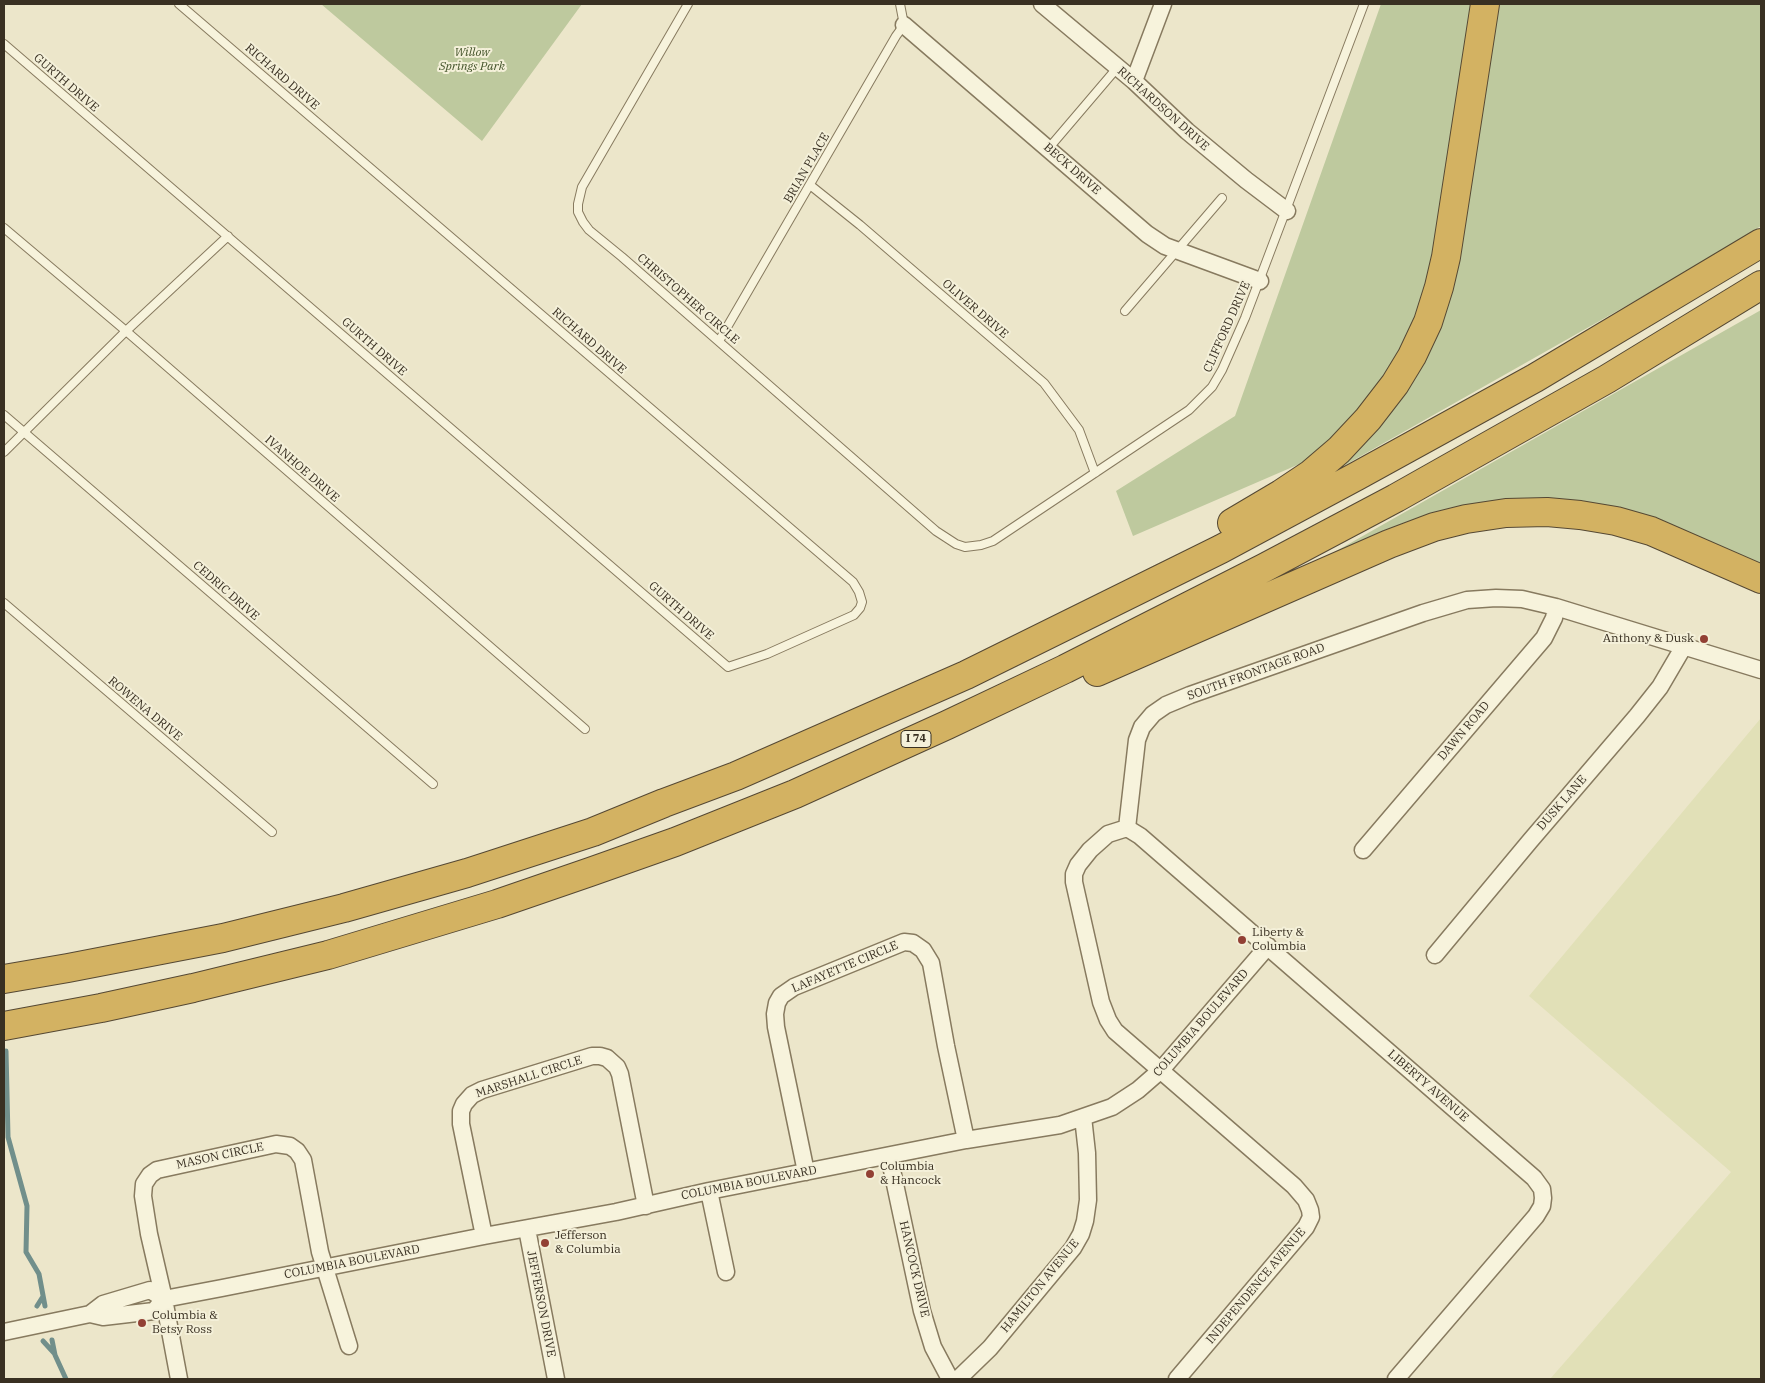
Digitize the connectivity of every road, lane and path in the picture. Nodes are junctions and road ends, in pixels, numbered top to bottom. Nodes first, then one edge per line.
1 (179, 4) edge
2 (688, 4) edge
3 (900, 4) edge
4 (1042, 4) edge
5 (1163, 4) edge
6 (1364, 4) edge
7 (1485, 4) edge
8 (904, 25) junction
9 (4, 44) edge
10 (1117, 68) junction
11 (1134, 81) junction
12 (1048, 149) junction
13 (810, 185) junction
14 (1222, 198) dead end
15 (1287, 211) junction
16 (4, 228) edge
17 (228, 236) junction
18 (1761, 243) edge
19 (1177, 250) junction
20 (1260, 280) junction
21 (1761, 285) edge
22 (1125, 311) dead end
23 (126, 331) junction
24 (719, 341) junction
25 (4, 416) edge
26 (24, 433) junction
27 (4, 452) edge
28 (1095, 473) junction
29 (971, 546) joint
30 (1761, 579) edge
31 (4, 603) edge
32 (1556, 606) junction
33 (1684, 646) junction
34 (728, 667) joint
35 (1761, 670) edge
36 (966, 675) junction
37 (947, 725) junction
38 (585, 729) dead end
39 (433, 784) dead end
40 (1126, 828) junction
41 (272, 832) dead end
42 (1363, 850) dead end
43 (1268, 946) junction
44 (1435, 955) dead end
45 (4, 979) edge
46 (4, 1026) edge
47 (1161, 1070) junction
48 (1083, 1117) junction
49 (966, 1140) junction
50 (887, 1156) junction
51 (806, 1172) junction
52 (709, 1191) junction
53 (646, 1206) junction
54 (527, 1228) junction
55 (484, 1236) junction
56 (325, 1267) junction
57 (726, 1272) dead end
58 (164, 1298) junction
59 (4, 1332) edge
60 (349, 1346) dead end
61 (179, 1379) edge
62 (556, 1379) edge
63 (950, 1379) edge
64 (958, 1379) edge
65 (1177, 1379) edge
66 (1396, 1379) edge

1 - 34 lane, RICHARD DRIVE
2 - 24 lane, CHRISTOPHER CIRCLE
3 - 8 lane
4 - 10 street, RICHARDSON DRIVE
5 - 11 street
6 - 15 lane, CLIFFORD DRIVE
7 - 36 highway
8 - 12 street, BECK DRIVE
8 - 13 lane, BRIAN PLACE
9 - 17 lane, GURTH DRIVE
10 - 11 street, RICHARDSON DRIVE
10 - 12 lane
11 - 15 street, RICHARDSON DRIVE
12 - 19 street, BECK DRIVE
13 - 24 lane, BRIAN PLACE
13 - 28 lane, OLIVER DRIVE
14 - 19 lane
15 - 20 lane, CLIFFORD DRIVE
16 - 23 lane, IVANHOE DRIVE
17 - 23 lane
17 - 34 lane, GURTH DRIVE
18 - 36 highway
19 - 20 street, BECK DRIVE
19 - 22 lane
20 - 28 lane, CLIFFORD DRIVE
21 - 37 highway, I 74
23 - 26 lane
23 - 38 lane, IVANHOE DRIVE
24 - 29 lane, CHRISTOPHER CIRCLE
25 - 26 lane, CEDRIC DRIVE
26 - 27 lane
26 - 39 lane, CEDRIC DRIVE
28 - 29 lane, CLIFFORD DRIVE
30 - 37 highway
31 - 41 lane, ROWENA DRIVE
32 - 33 street, SOUTH FRONTAGE ROAD
32 - 40 street, SOUTH FRONTAGE ROAD
32 - 42 street, DAWN ROAD
33 - 35 street, SOUTH FRONTAGE ROAD
33 - 44 street, DUSK LANE
36 - 45 highway
37 - 46 highway, I 74
40 - 43 street, LIBERTY AVENUE
40 - 47 street
43 - 47 street, COLUMBIA BOULEVARD
43 - 66 street, LIBERTY AVENUE
47 - 48 street, COLUMBIA BOULEVARD
47 - 65 street, INDEPENDENCE AVENUE
48 - 49 street, COLUMBIA BOULEVARD
48 - 64 street, HAMILTON AVENUE
49 - 50 street, COLUMBIA BOULEVARD
49 - 51 street, LAFAYETTE CIRCLE
50 - 51 street, COLUMBIA BOULEVARD
50 - 63 street, HANCOCK DRIVE
51 - 52 street, COLUMBIA BOULEVARD
52 - 53 street, COLUMBIA BOULEVARD
52 - 57 street
53 - 54 street, COLUMBIA BOULEVARD
53 - 55 street, MARSHALL CIRCLE
54 - 55 street, COLUMBIA BOULEVARD
54 - 62 street, JEFFERSON DRIVE
55 - 56 street, COLUMBIA BOULEVARD
56 - 58 street, COLUMBIA BOULEVARD
56 - 58 street, MASON CIRCLE
56 - 60 street
58 - 59 street, COLUMBIA BOULEVARD
58 - 61 street

